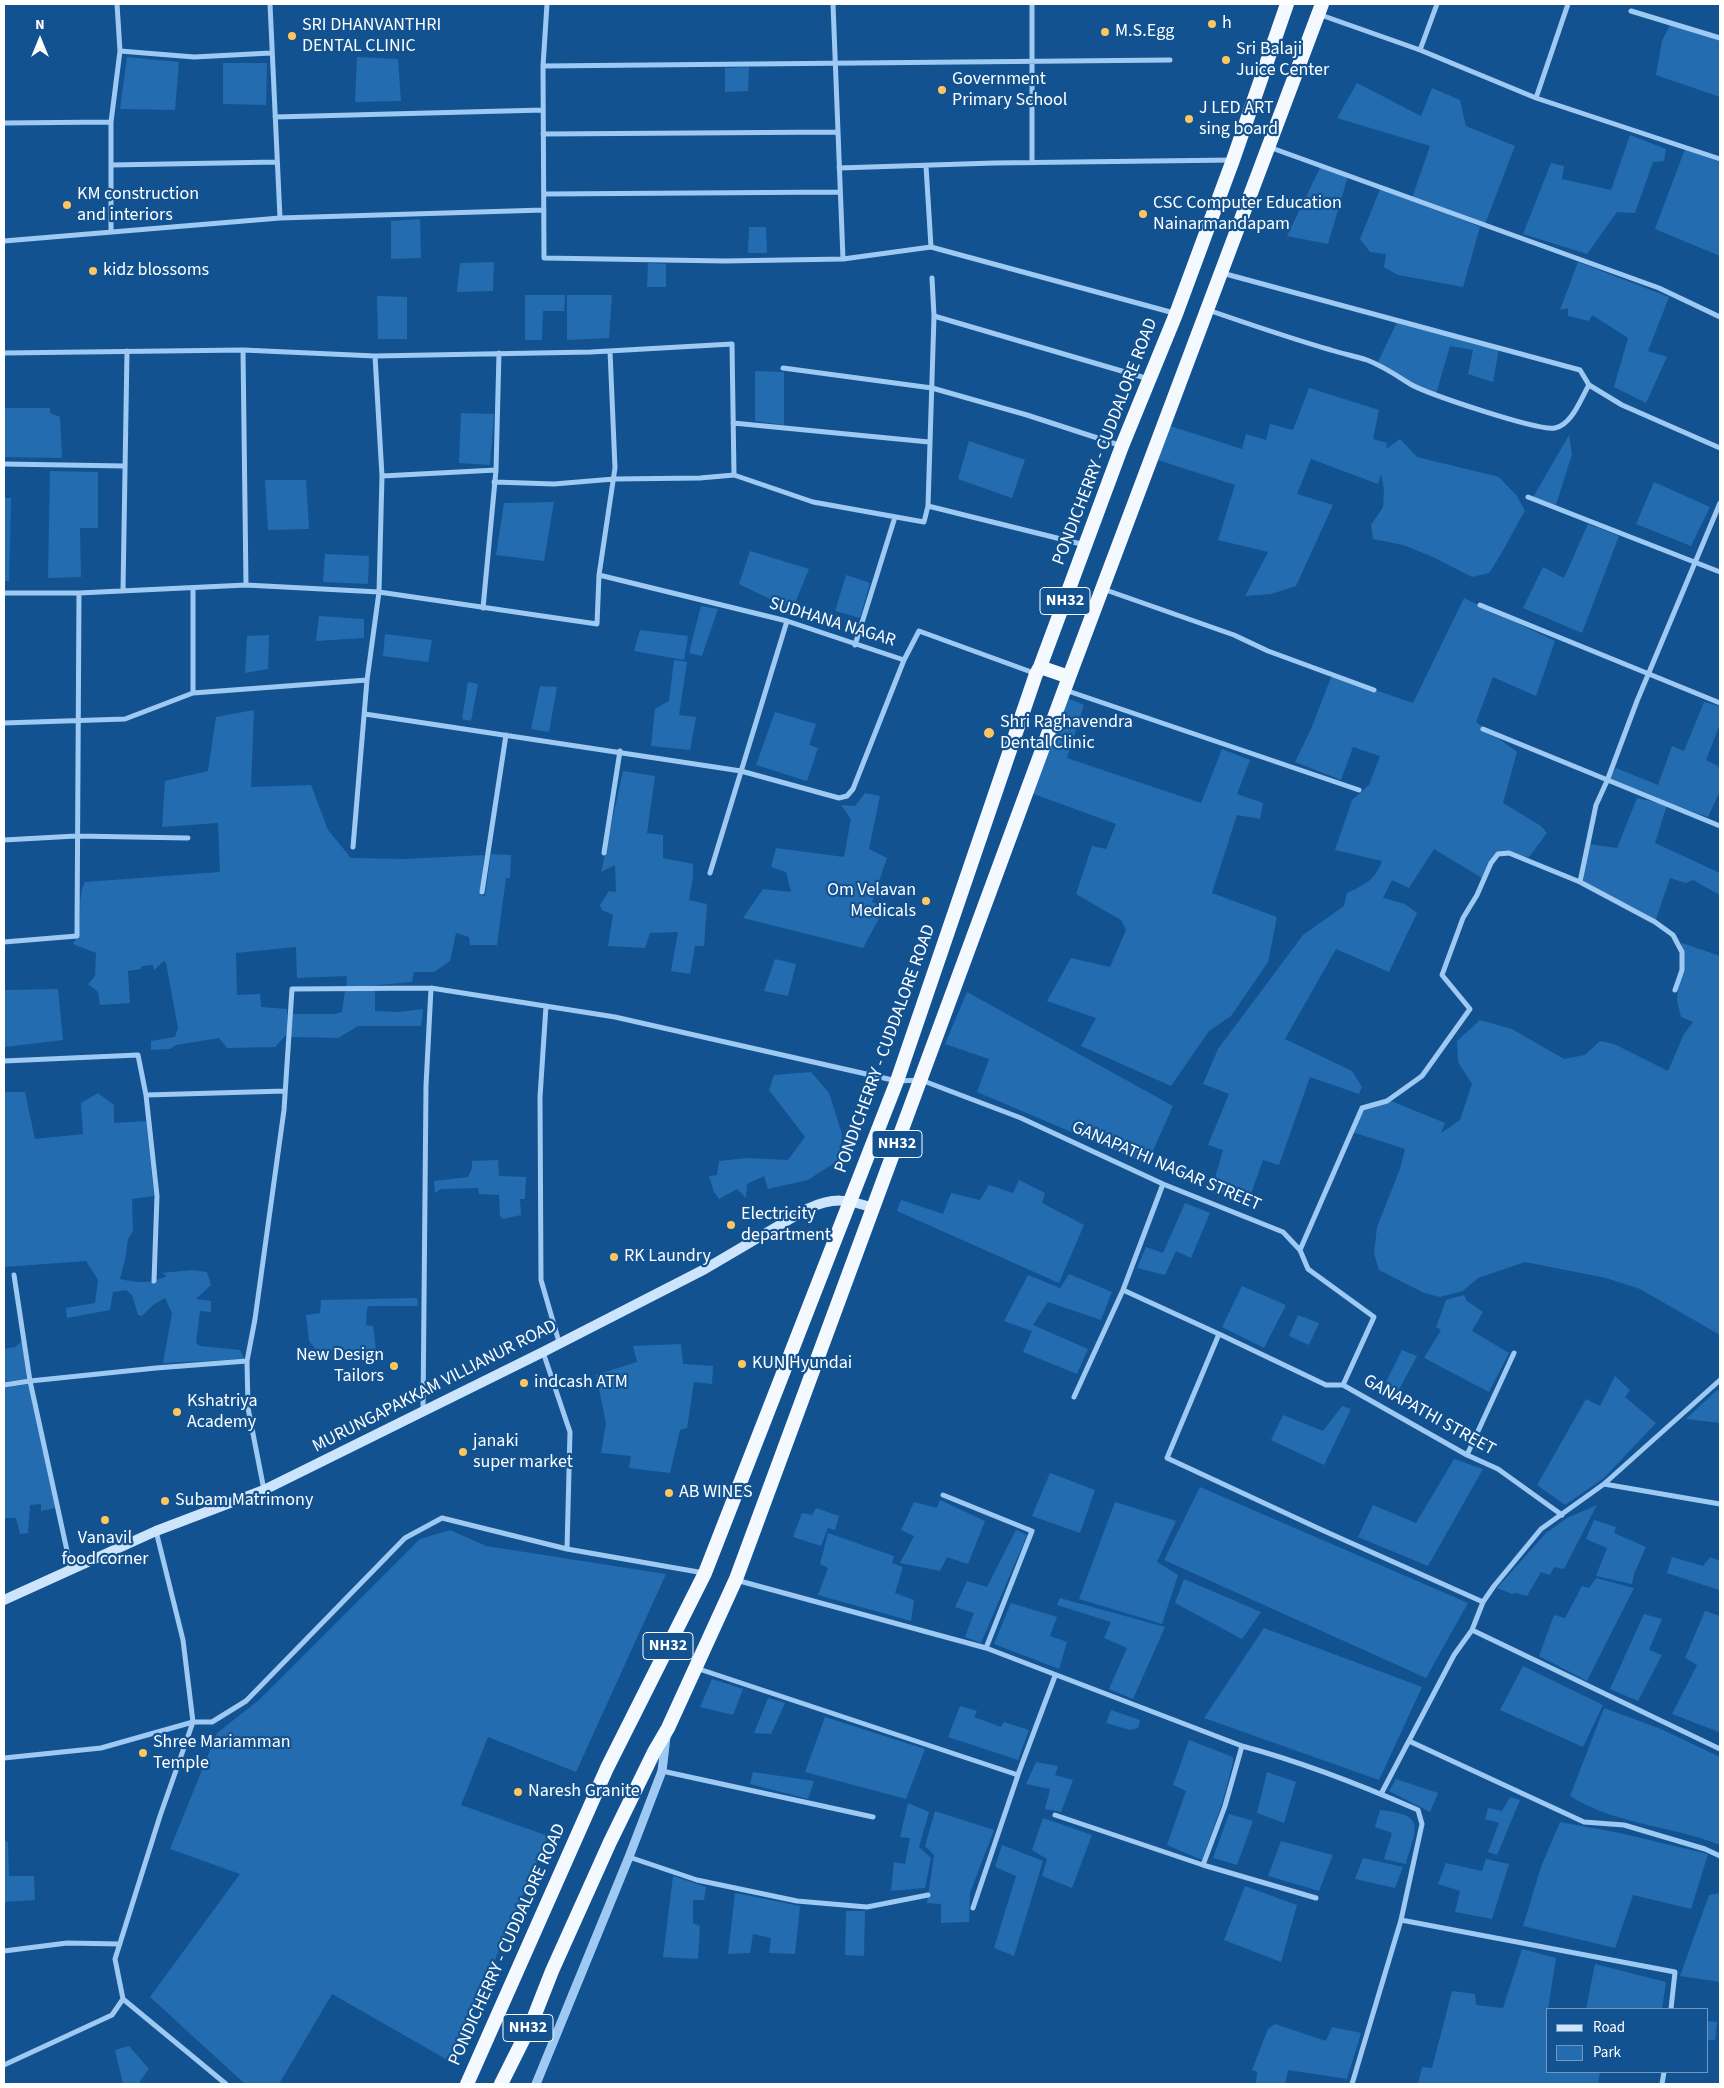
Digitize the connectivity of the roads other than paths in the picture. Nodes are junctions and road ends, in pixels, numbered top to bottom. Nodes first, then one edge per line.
1 (117, 4) edge
2 (270, 4) edge
3 (547, 4) edge
4 (834, 4) edge
5 (1032, 4) edge
6 (1287, 4) edge
7 (1436, 4) edge
8 (1568, 4) edge
9 (1320, 9) edge
10 (1631, 11) dead end
11 (1720, 38) edge
12 (1420, 50) junction
13 (120, 51) junction
14 (272, 53) junction
15 (1170, 60) dead end
16 (1033, 61) junction
17 (836, 64) junction
18 (543, 66) junction
19 (1536, 98) junction
20 (543, 110) junction
21 (275, 117) junction
22 (4, 122) edge
23 (111, 122) junction
24 (838, 132) junction
25 (543, 134) junction
26 (1268, 147) junction
27 (1720, 159) edge
28 (1233, 160) junction
29 (277, 162) junction
30 (1032, 163) junction
31 (111, 165) junction
32 (926, 166) junction
33 (839, 168) junction
34 (840, 192) junction
35 (544, 194) junction
36 (544, 210) junction
37 (280, 218) junction
38 (111, 232) junction
39 (4, 241) edge
40 (931, 247) junction
41 (843, 259) junction
42 (1221, 273) junction
43 (932, 278) dead end
44 (1207, 310) junction
45 (1176, 314) junction
46 (934, 316) junction
47 (1720, 317) edge
48 (243, 350) junction
49 (127, 351) junction
50 (610, 351) junction
51 (4, 353) edge
52 (499, 354) junction
53 (376, 356) junction
54 (782, 368) dead end
55 (1150, 379) junction
56 (1589, 385) junction
57 (932, 388) junction
58 (733, 423) junction
59 (929, 442) junction
60 (1122, 446) junction
61 (1720, 448) edge
62 (4, 464) edge
63 (125, 466) junction
64 (496, 470) junction
65 (734, 475) junction
66 (382, 476) junction
67 (614, 479) junction
68 (494, 482) junction
69 (1528, 497) dead end
70 (1720, 503) edge
71 (928, 506) junction
72 (895, 517) junction
73 (1086, 545) junction
74 (1696, 562) junction
75 (1720, 572) edge
76 (599, 575) junction
77 (246, 585) junction
78 (193, 588) junction
79 (1103, 588) junction
80 (123, 591) junction
81 (379, 592) junction
82 (4, 593) edge
83 (79, 593) junction
84 (1480, 605) dead end
85 (483, 608) junction
86 (786, 621) junction
87 (855, 645) junction
88 (904, 660) junction
89 (1038, 670) junction
90 (1649, 674) junction
91 (367, 680) junction
92 (1067, 683) junction
93 (1374, 690) dead end
94 (193, 693) junction
95 (1720, 703) edge
96 (364, 714) junction
97 (78, 720) junction
98 (4, 723) edge
99 (1483, 729) dead end
100 (506, 735) junction
101 (620, 751) junction
102 (741, 772) junction
103 (1607, 781) junction
104 (1359, 790) dead end
105 (1720, 826) edge
106 (76, 836) junction
107 (188, 838) dead end
108 (4, 840) edge
109 (353, 847) dead end
110 (604, 853) dead end
111 (710, 873) dead end
112 (1580, 882) junction
113 (482, 892) dead end
114 (4, 942) edge
115 (431, 988) junction
116 (1675, 990) dead end
117 (546, 1006) junction
118 (4, 1061) edge
119 (898, 1080) junction
120 (921, 1080) junction
121 (285, 1091) junction
122 (146, 1095) junction
123 (1163, 1184) junction
124 (852, 1201) junction
125 (873, 1208) junction
126 (1300, 1250) junction
127 (14, 1275) dead end
128 (154, 1281) dead end
129 (1123, 1290) junction
130 (1374, 1317) joint
131 (1219, 1334) junction
132 (559, 1342) junction
133 (543, 1352) junction
134 (1514, 1353) dead end
135 (246, 1362) junction
136 (1720, 1380) edge
137 (30, 1381) junction
138 (4, 1385) edge
139 (1343, 1385) junction
140 (1718, 1385) edge
141 (1074, 1397) dead end
142 (423, 1411) junction
143 (1467, 1455) junction
144 (1604, 1484) junction
145 (264, 1490) junction
146 (943, 1495) dead end
147 (1720, 1504) edge
148 (1562, 1515) junction
149 (156, 1531) junction
150 (567, 1548) junction
151 (71, 1569) junction
152 (705, 1573) junction
153 (736, 1579) junction
154 (4, 1600) edge
155 (1483, 1602) junction
156 (1472, 1630) junction
157 (986, 1648) junction
158 (696, 1668) junction
159 (1055, 1676) junction
160 (193, 1722) junction
161 (668, 1728) junction
162 (1409, 1740) junction
163 (1242, 1746) junction
164 (1720, 1749) edge
165 (4, 1758) edge
166 (662, 1771) junction
167 (1017, 1776) junction
168 (1381, 1794) junction
169 (1055, 1815) dead end
170 (873, 1817) dead end
171 (1720, 1856) edge
172 (629, 1857) junction
173 (1203, 1865) junction
174 (928, 1895) dead end
175 (1316, 1898) dead end
176 (974, 1908) dead end
177 (1401, 1920) junction
178 (120, 1944) junction
179 (4, 1951) edge
180 (123, 1999) junction
181 (1671, 2008) edge
182 (4, 2065) edge
183 (226, 2084) edge
184 (467, 2084) edge
185 (500, 2084) edge
186 (536, 2084) edge
187 (1352, 2084) edge

1 - 13 street
2 - 14 street
3 - 18 street
4 - 17 street
5 - 16 street
6 - 28 highway, PONDICHERRY - CUDDALORE ROAD / NH32
7 - 12 street
8 - 19 street
9 - 12 street
9 - 26 highway, NH32
10 - 11 street
12 - 19 street
13 - 14 street
13 - 23 street
14 - 21 street
15 - 16 street
16 - 17 street
16 - 30 street
17 - 18 street
17 - 24 street
18 - 20 street
19 - 27 street
20 - 21 street
20 - 25 street
21 - 29 street
22 - 23 street
23 - 31 street
24 - 25 street
24 - 33 street
25 - 35 street
26 - 42 highway, NH32
26 - 47 street
28 - 30 street
28 - 45 highway, PONDICHERRY - CUDDALORE ROAD / NH32
29 - 31 street
29 - 37 street
30 - 32 street
31 - 38 street
32 - 33 street
32 - 40 street
33 - 34 street
34 - 35 street
34 - 41 street
35 - 36 street
36 - 37 street
36 - 41 street
37 - 38 street
38 - 39 street
40 - 41 street
40 - 45 street
42 - 44 highway, NH32
42 - 56 street
43 - 46 street
44 - 56 street
44 - 79 highway, NH32
45 - 55 highway, PONDICHERRY - CUDDALORE ROAD / NH32
46 - 55 street
46 - 57 street
48 - 49 street
48 - 53 street
48 - 77 street
49 - 51 street
49 - 63 street
50 - 52 street
50 - 58 street
50 - 67 street
52 - 53 street
52 - 64 street
53 - 66 street
54 - 57 street
55 - 60 highway, PONDICHERRY - CUDDALORE ROAD / NH32
56 - 61 street
57 - 59 street
57 - 60 street
58 - 59 street
58 - 65 street
59 - 71 street
60 - 73 highway, PONDICHERRY - CUDDALORE ROAD / NH32
62 - 63 street
63 - 80 street
64 - 66 street
64 - 68 street
65 - 67 street
65 - 72 street
66 - 81 street
67 - 68 street
67 - 76 street
68 - 85 street
69 - 74 street
70 - 74 street
71 - 72 street
71 - 73 street
72 - 87 street
73 - 89 highway, PONDICHERRY - CUDDALORE ROAD / NH32
74 - 75 street
74 - 90 street
76 - 85 street
76 - 86 street, SUDHANA NAGAR
77 - 78 street
77 - 81 street
78 - 80 street
78 - 94 street
79 - 92 highway, NH32
79 - 93 street
80 - 83 street
81 - 85 street
81 - 91 street
82 - 83 street
83 - 97 street
84 - 90 street
86 - 87 street, SUDHANA NAGAR
86 - 102 street
87 - 88 street, SUDHANA NAGAR
88 - 89 street, SUDHANA NAGAR
88 - 102 street
89 - 92 highway
89 - 119 highway, PONDICHERRY - CUDDALORE ROAD / NH32
90 - 95 street
90 - 103 street
91 - 94 street
91 - 96 street
92 - 104 street
92 - 120 highway, NH32
94 - 97 street
96 - 100 street
96 - 109 street
97 - 98 street
97 - 106 street
99 - 103 street
100 - 101 street
100 - 113 street
101 - 102 street
101 - 110 street
102 - 111 street
103 - 105 street
103 - 112 street
106 - 107 street
106 - 108 street
106 - 114 street
112 - 116 street
112 - 126 street
115 - 117 street
115 - 121 street
115 - 142 street
117 - 119 street
117 - 132 street
118 - 122 street
119 - 120 street
119 - 124 highway, PONDICHERRY - CUDDALORE ROAD / NH32
120 - 123 street, GANAPATHI NAGAR STREET
120 - 125 highway, NH32
121 - 122 street
121 - 135 street
122 - 128 street
123 - 126 street, GANAPATHI NAGAR STREET
123 - 129 street
124 - 125 main road, MURUNGAPAKKAM VILLIANUR ROAD
124 - 132 main road, MURUNGAPAKKAM VILLIANUR ROAD
124 - 152 highway, PONDICHERRY - CUDDALORE ROAD / NH32
125 - 153 highway, NH32
126 - 130 street, GANAPATHI NAGAR STREET
127 - 137 street
129 - 131 street
129 - 141 street
130 - 139 street, GANAPATHI STREET
131 - 139 street
131 - 155 street
132 - 133 main road, MURUNGAPAKKAM VILLIANUR ROAD
133 - 142 main road, MURUNGAPAKKAM VILLIANUR ROAD
133 - 150 street
134 - 143 street
135 - 137 street
135 - 145 street
136 - 140 street
137 - 138 street
137 - 151 street
139 - 143 street, GANAPATHI STREET
140 - 144 street
142 - 145 main road, MURUNGAPAKKAM VILLIANUR ROAD
143 - 148 street, GANAPATHI STREET
144 - 147 street
144 - 148 street
145 - 149 main road, MURUNGAPAKKAM VILLIANUR ROAD
146 - 157 street
148 - 155 street
149 - 151 main road, MURUNGAPAKKAM VILLIANUR ROAD
149 - 160 street
150 - 152 street
150 - 160 street
151 - 154 main road, MURUNGAPAKKAM VILLIANUR ROAD
152 - 184 highway, PONDICHERRY - CUDDALORE ROAD / NH32
153 - 157 street
153 - 158 highway, NH32
155 - 156 street
156 - 162 street
156 - 164 street
157 - 159 street
158 - 161 highway, NH32
158 - 167 street
159 - 163 street
159 - 167 street
160 - 165 street
160 - 178 street
161 - 166 street
161 - 185 highway, NH32
162 - 168 street
162 - 171 street
163 - 168 street
163 - 173 street
166 - 170 street
166 - 172 street
167 - 176 street
168 - 177 street
169 - 173 street
172 - 174 street
172 - 186 street
173 - 175 street
177 - 181 street
177 - 187 street
178 - 179 street
178 - 180 street
180 - 182 street
180 - 183 street

